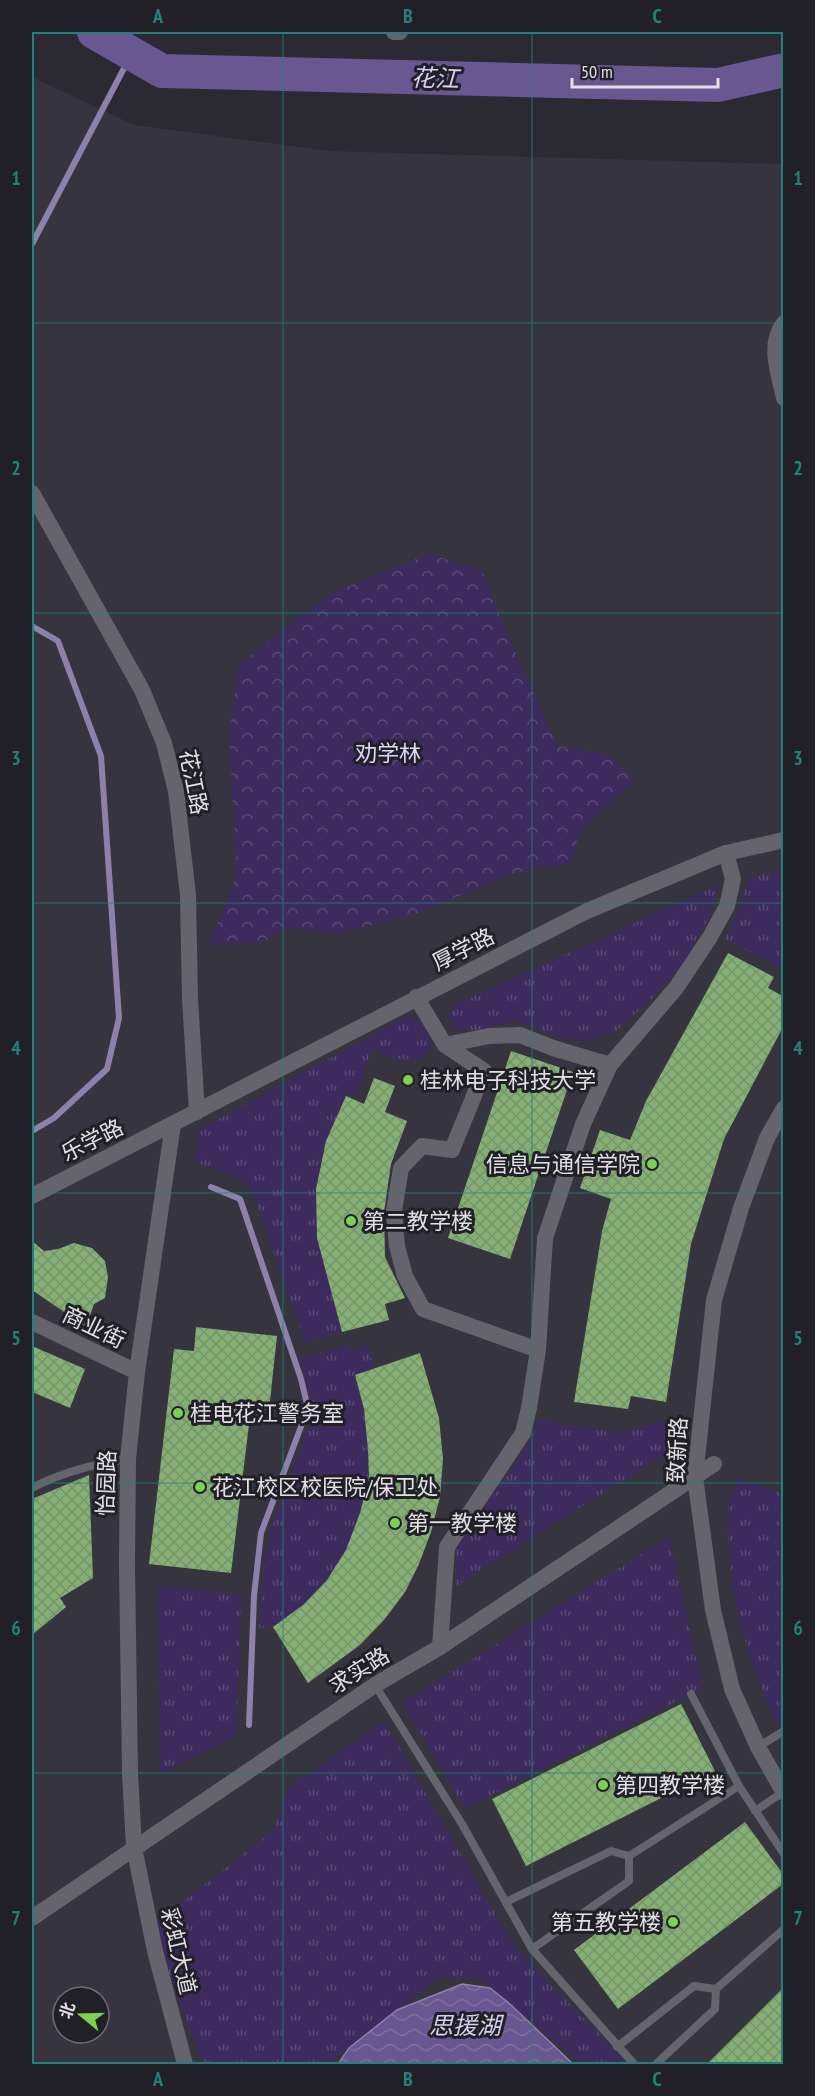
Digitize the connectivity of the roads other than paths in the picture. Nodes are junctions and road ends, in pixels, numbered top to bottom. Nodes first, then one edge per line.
1 (394, 32) edge
2 (400, 32) edge
3 (783, 323) edge
4 (783, 398) edge
5 (32, 493) edge
6 (783, 840) edge
7 (726, 853) junction
8 (416, 998) junction
9 (445, 1045) junction
10 (610, 1065) junction
11 (783, 1108) edge
12 (197, 1112) junction
13 (173, 1124) junction
14 (32, 1196) edge
15 (32, 1322) edge
16 (538, 1350) junction
17 (137, 1372) junction
18 (128, 1459) junction
19 (714, 1464) dead end
20 (695, 1477) junction
21 (32, 1488) edge
22 (440, 1647) junction
23 (375, 1685) junction
24 (691, 1694) dead end
25 (783, 1731) edge
26 (758, 1747) junction
27 (739, 1786) junction
28 (783, 1792) edge
29 (755, 1811) junction
30 (134, 1846) junction
31 (783, 1854) edge
32 (629, 1856) junction
33 (506, 1902) junction
34 (32, 1918) edge
35 (783, 1929) edge
36 (532, 1949) junction
37 (716, 1989) junction
38 (617, 2047) junction
39 (185, 2064) edge
40 (634, 2064) edge
41 (656, 2064) edge

1 - 2 street
3 - 4 street
5 - 12 street, 花江路
6 - 7 street, 厚学路
7 - 8 street, 厚学路
7 - 10 street
8 - 9 street
8 - 12 street, 厚学路
9 - 10 street
9 - 16 street
10 - 16 street
11 - 20 street, 致新路
12 - 13 street, 厚学路
13 - 14 street, 乐学路
13 - 17 street, 怡园路
15 - 17 street, 商业街
16 - 22 street
17 - 18 street, 怡园路
18 - 21 lane
18 - 30 street, 怡园路
19 - 20 street, 求实路
20 - 22 street, 求实路
20 - 26 street, 致新路
22 - 23 street, 求实路
23 - 30 street, 求实路
23 - 33 lane
24 - 27 lane
25 - 26 lane
26 - 28 street, 致新路
27 - 29 lane
27 - 32 lane
28 - 29 lane
29 - 31 lane
30 - 34 street, 求实路
30 - 39 street, 彩虹大道
32 - 33 lane
32 - 36 lane
33 - 36 lane
35 - 37 lane
36 - 38 lane
37 - 38 lane
37 - 41 lane
38 - 40 lane

